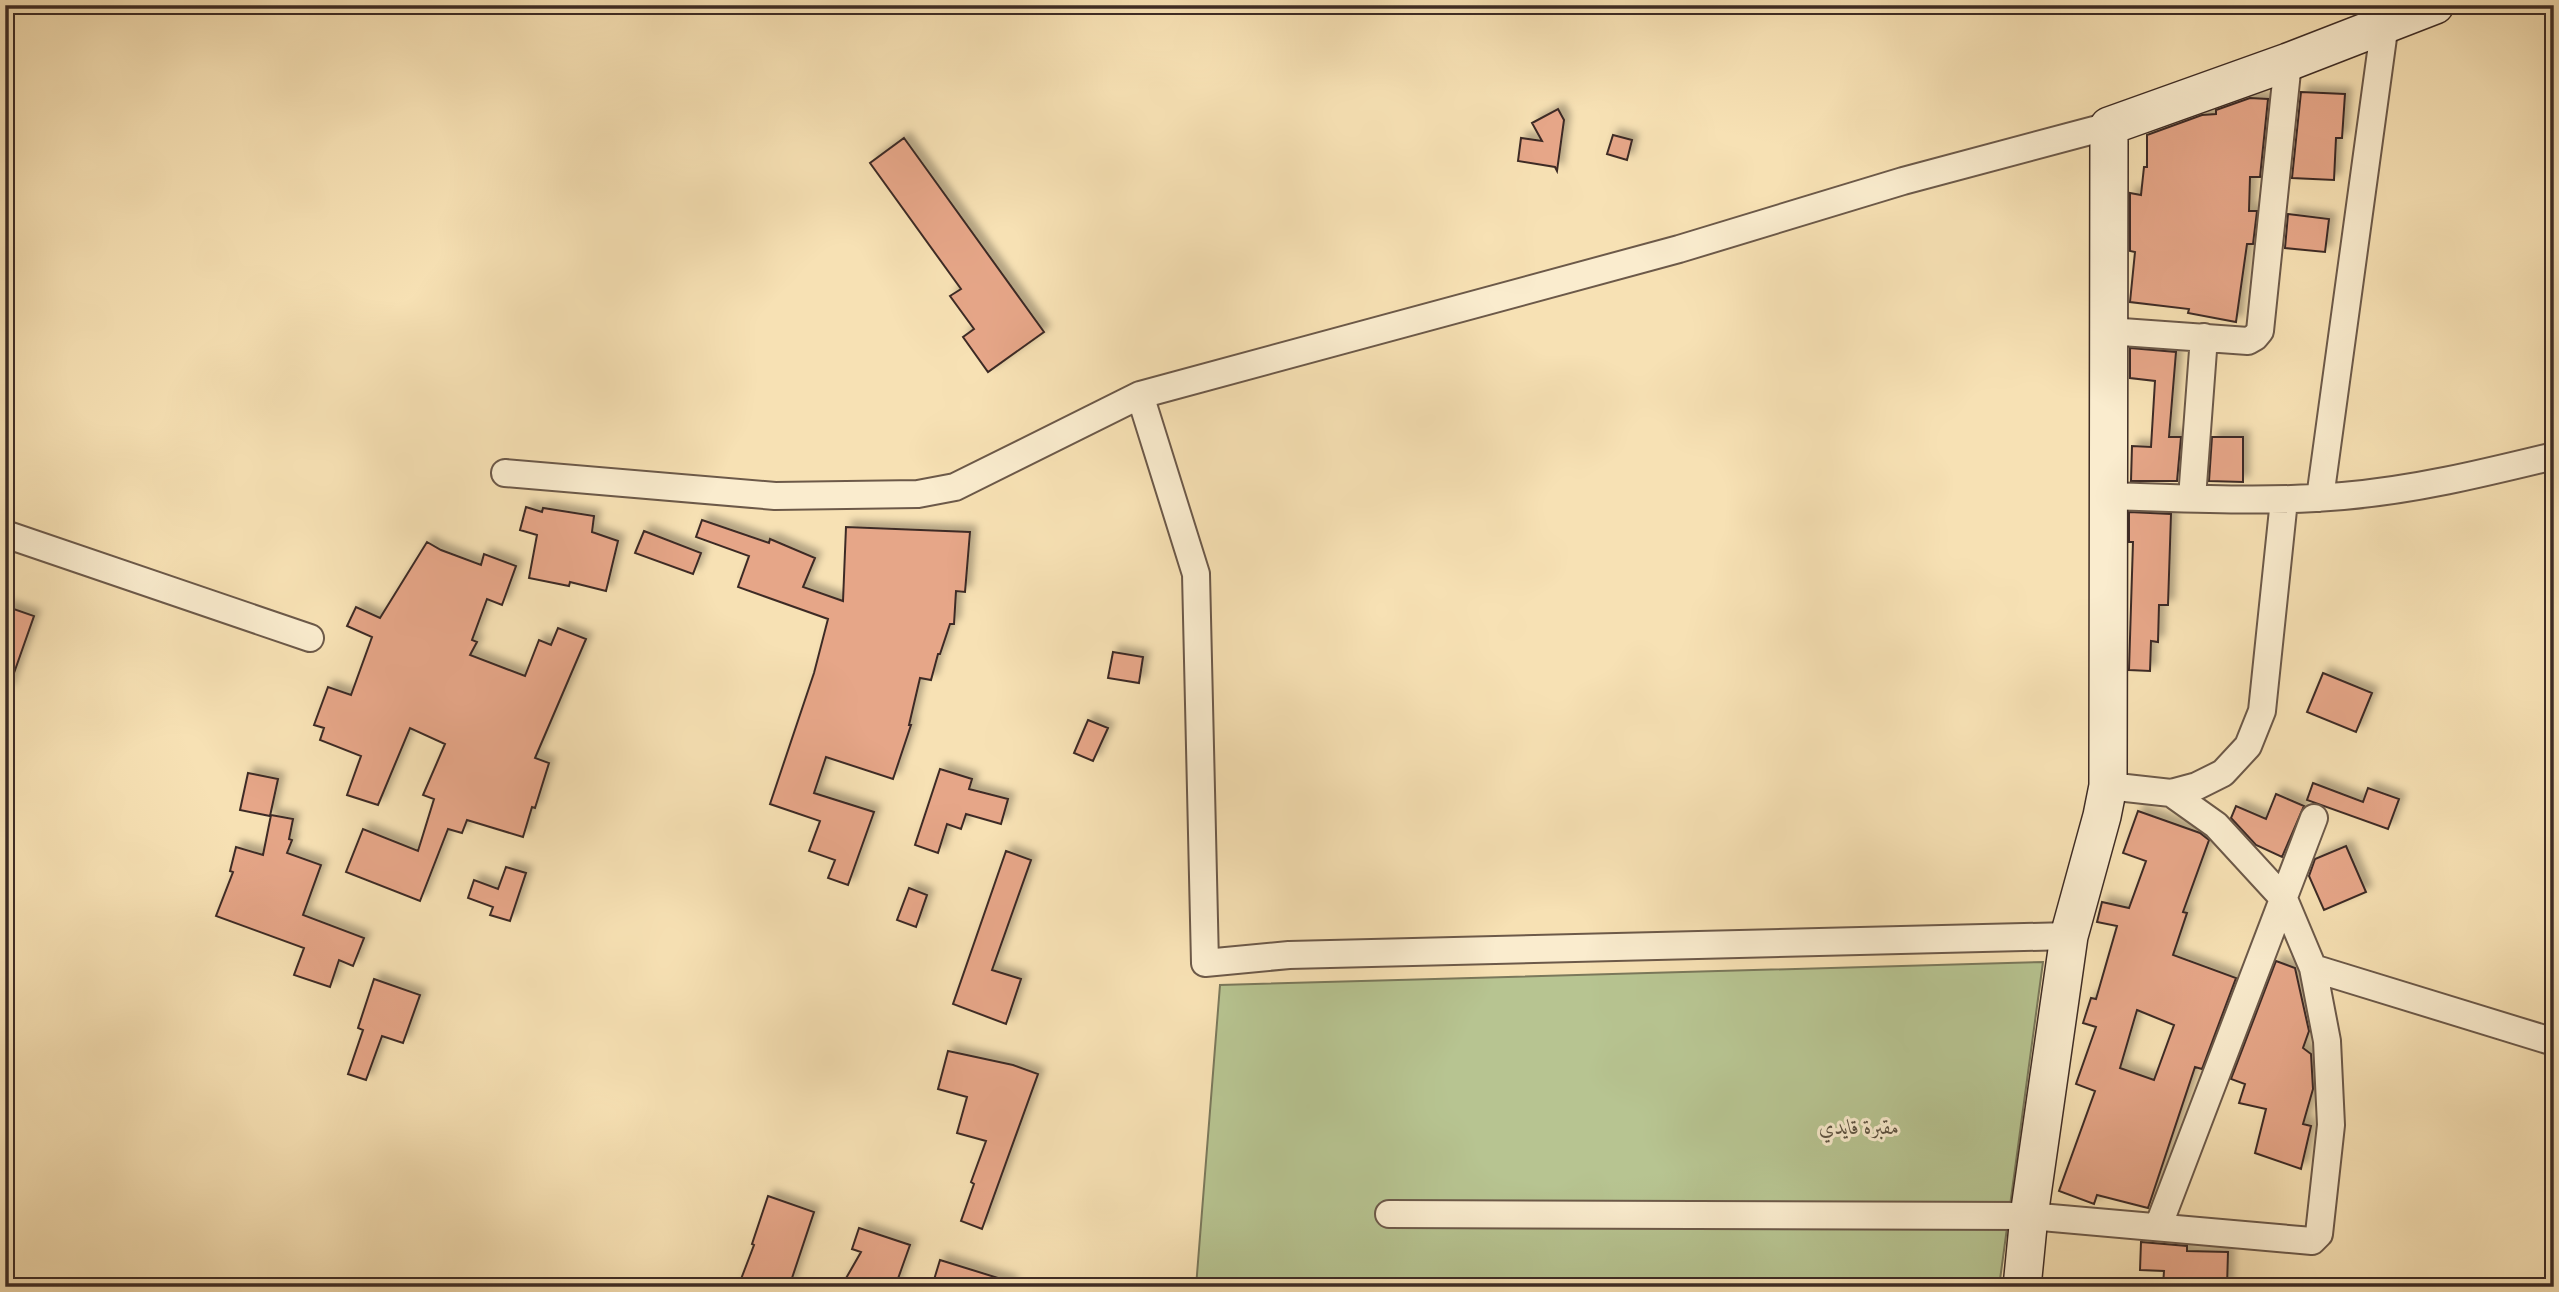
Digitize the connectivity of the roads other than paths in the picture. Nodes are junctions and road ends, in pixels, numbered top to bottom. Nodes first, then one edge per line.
1 (2435, 5) edge
2 (2385, 23) junction
3 (2288, 62) junction
4 (2109, 126) junction
5 (2108, 331) junction
6 (2204, 337) junction
7 (1140, 395) junction
8 (2554, 456) edge
9 (505, 473) dead end
10 (2107, 496) junction
11 (2192, 498) junction
12 (2320, 498) junction
13 (2284, 500) junction
14 (5, 534) edge
15 (310, 638) dead end
16 (2108, 786) junction
17 (2171, 793) junction
18 (2314, 818) dead end
19 (2284, 900) junction
20 (2069, 936) junction
21 (2313, 968) junction
22 (2554, 1042) edge
23 (1389, 1214) dead end
24 (2029, 1216) junction
25 (2158, 1227) junction
26 (2022, 1287) edge

1 - 2 street
2 - 3 street
2 - 12 street
3 - 4 street
3 - 6 street
4 - 5 street
4 - 7 street
5 - 6 street
5 - 10 street
6 - 11 street
7 - 9 street
7 - 20 street
8 - 12 street
10 - 11 street
10 - 16 street
11 - 13 street
12 - 13 street
13 - 17 street
14 - 15 street
16 - 17 street
16 - 20 street
17 - 19 street
18 - 19 street
19 - 21 street
19 - 25 street
20 - 24 street
21 - 22 street
21 - 25 street
23 - 24 street
24 - 25 street
24 - 26 street

